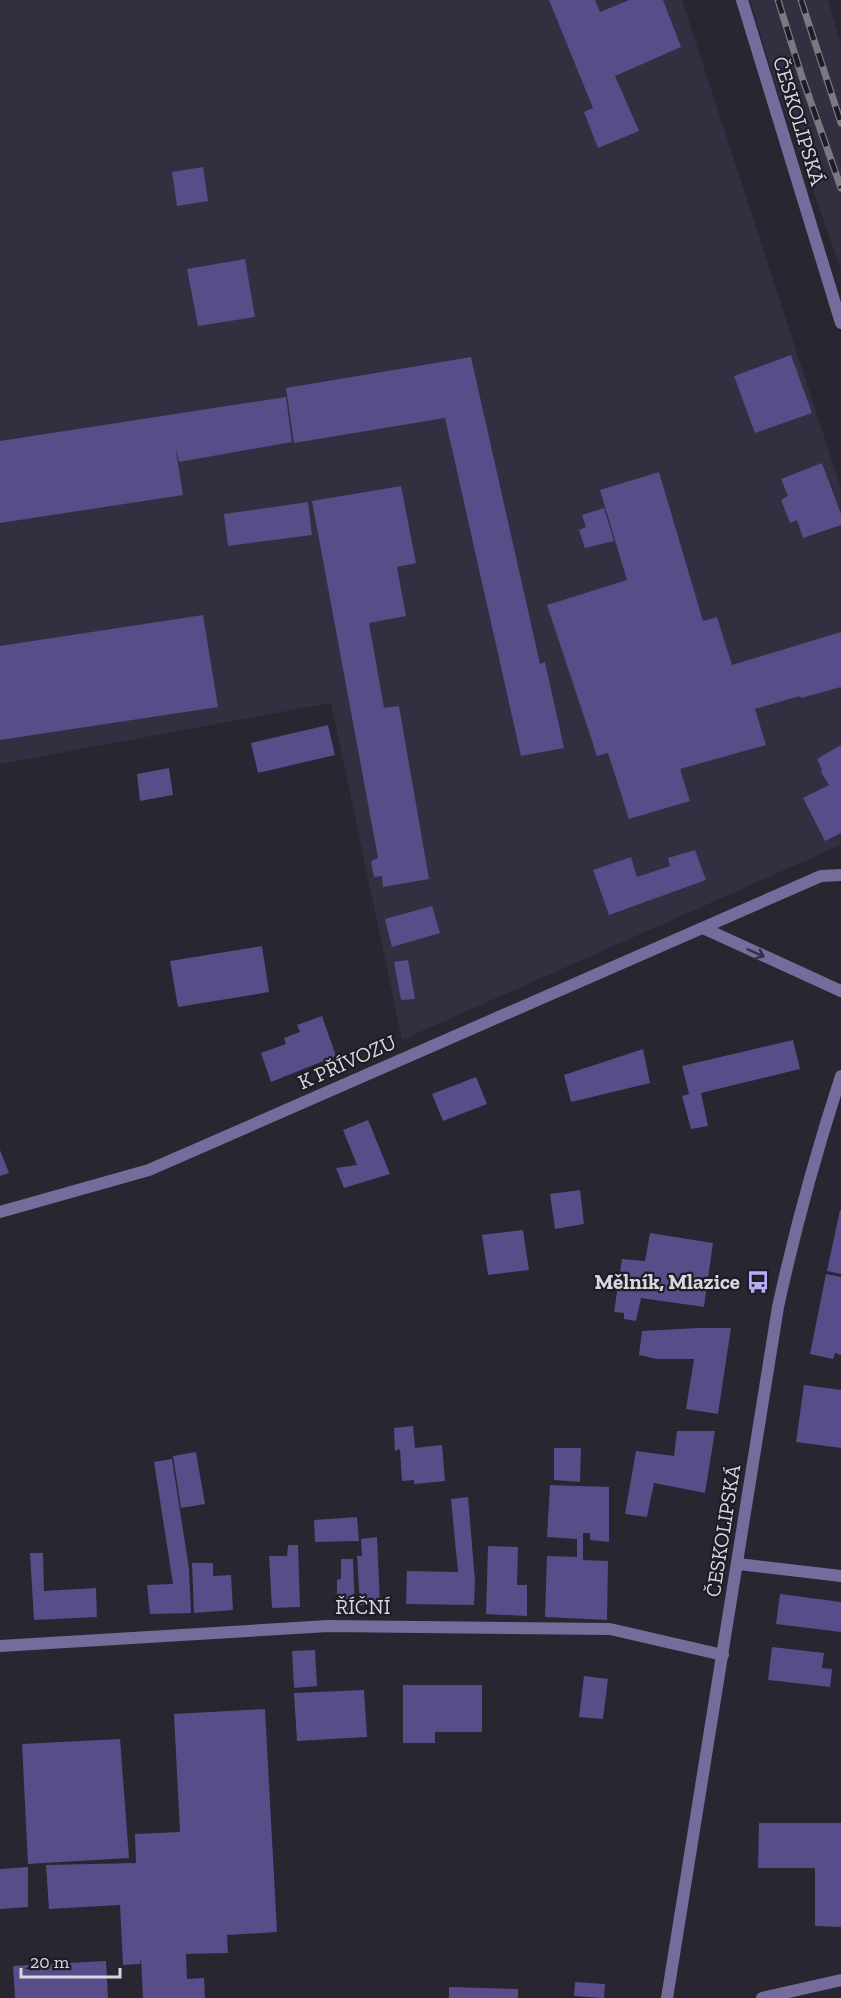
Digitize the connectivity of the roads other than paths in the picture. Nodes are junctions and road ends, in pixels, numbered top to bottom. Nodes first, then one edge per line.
1 (742, 0) edge
2 (841, 322) edge
3 (841, 874) edge
4 (703, 928) junction
5 (841, 991) edge
6 (841, 1076) edge
7 (0, 1212) edge
8 (738, 1564) junction
9 (841, 1576) edge
10 (0, 1646) edge
11 (723, 1655) junction
12 (841, 1980) edge
13 (667, 1998) edge
14 (762, 1998) edge

1 - 2 street, ČESKOLIPSKÁ
3 - 4 street, K PŘÍVOZU
4 -> 5 street
4 - 7 street, K PŘÍVOZU
6 - 8 street, ČESKOLIPSKÁ
8 - 9 street
8 - 11 street, ČESKOLIPSKÁ
10 - 11 street, ŘÍČNÍ
11 - 13 street, ČESKOLIPSKÁ
12 - 14 street

